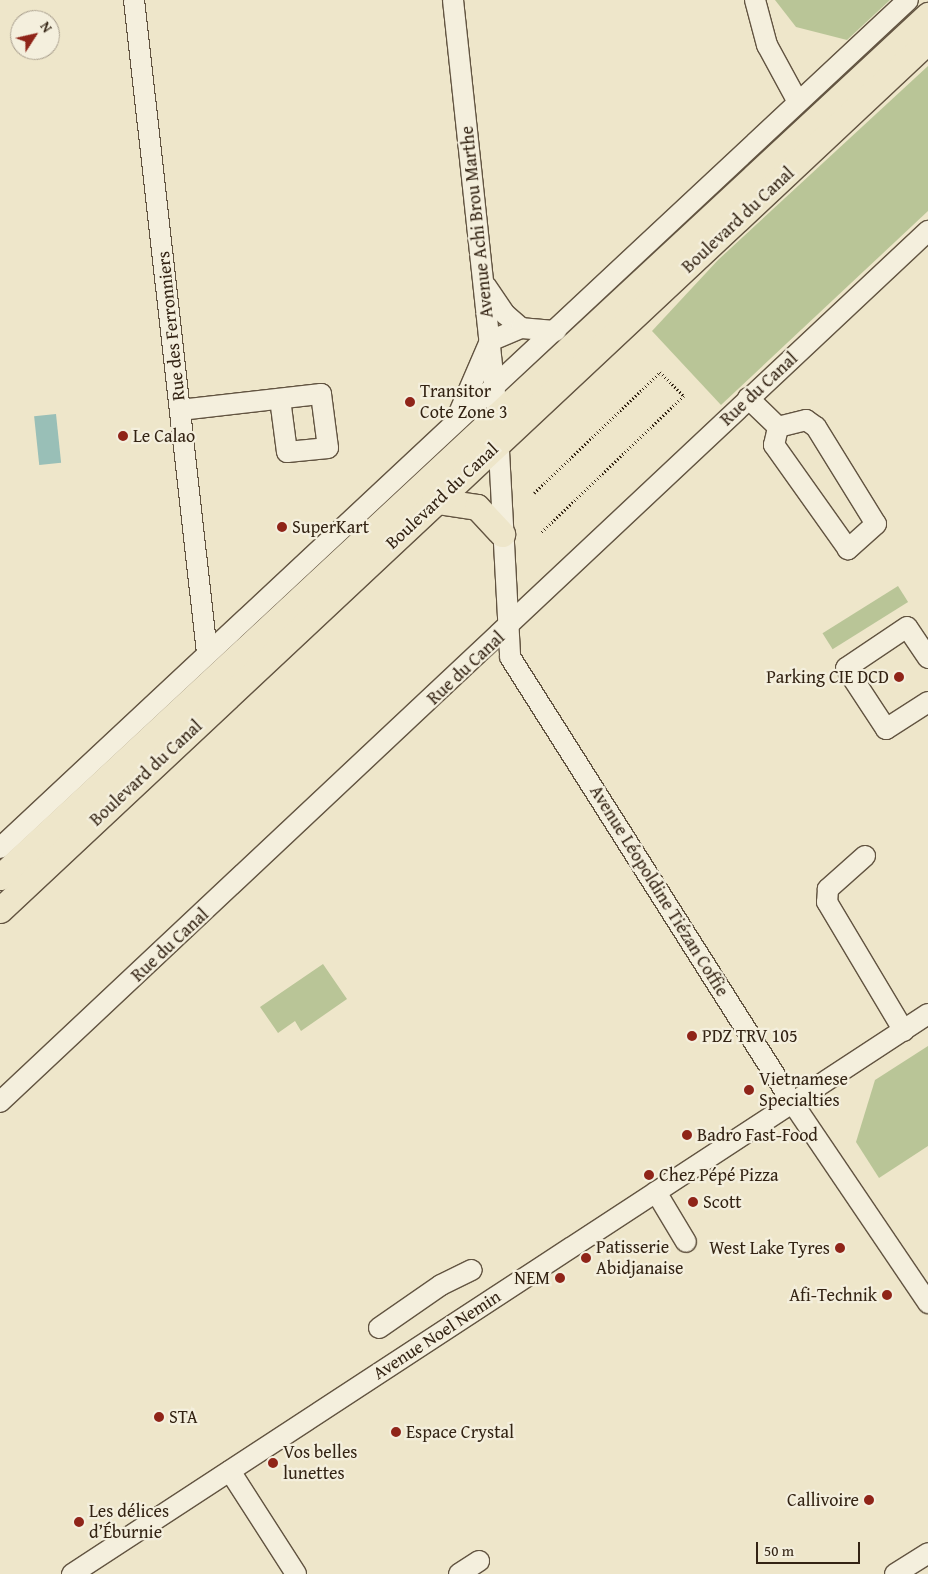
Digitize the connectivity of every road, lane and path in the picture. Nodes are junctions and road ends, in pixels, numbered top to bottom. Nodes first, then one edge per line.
1 (134, 0) edge
2 (453, 0) edge
3 (754, 0) edge
4 (908, 0) edge
5 (928, 15) edge
6 (928, 42) edge
7 (798, 102) junction
8 (928, 231) edge
9 (483, 280) junction
10 (521, 328) junction
11 (556, 331) junction
12 (490, 341) junction
13 (495, 388) junction
14 (748, 398) junction
15 (280, 399) dead end
16 (180, 410) junction
17 (497, 414) junction
18 (778, 427) junction
19 (452, 428) junction
20 (499, 443) junction
21 (534, 493) dead end
22 (437, 501) junction
23 (542, 532) dead end
24 (502, 534) junction
25 (508, 628) junction
26 (207, 653) junction
27 (928, 658) edge
28 (928, 702) edge
29 (0, 848) edge
30 (865, 856) dead end
31 (0, 877) edge
32 (0, 910) edge
33 (928, 1014) edge
34 (904, 1031) junction
35 (0, 1102) edge
36 (792, 1102) junction
37 (656, 1192) junction
38 (686, 1242) dead end
39 (472, 1270) dead end
40 (922, 1281) edge
41 (928, 1303) edge
42 (379, 1328) dead end
43 (230, 1471) junction
44 (928, 1553) edge
45 (479, 1561) dead end
46 (72, 1574) edge
47 (296, 1574) edge
48 (459, 1574) edge
49 (895, 1574) edge

1 - 16 street, Rue des Ferronniers
2 - 9 street, Avenue Achi Brou Marthe
3 - 7 street
4 - 7 street
5 - 17 main road, Boulevard du Canal
6 - 20 main road, Boulevard du Canal
7 - 11 street
8 - 14 street, Rue du Canal
9 - 10 street
9 - 12 street, Avenue Achi Brou Marthe
10 - 11 street
10 - 12 street
11 - 13 street
12 - 13 street, Avenue Achi Brou Marthe
12 - 19 street
13 - 17 street, Avenue Achi Brou Marthe
13 - 19 street
14 - 18 street
14 - 25 street, Rue du Canal
15 - 16 street
16 - 26 street, Rue des Ferronniers
17 - 20 street, Avenue Achi Brou Marthe
17 - 31 main road, Boulevard du Canal
18 - 18 street
19 - 26 street
20 - 22 main road, Boulevard du Canal
20 - 24 street, Avenue Léopoldine Tiézan Coffie
21 - 23 path
22 - 24 main road
22 - 32 main road, Boulevard du Canal
24 - 25 street, Avenue Léopoldine Tiézan Coffie
25 - 35 street, Rue du Canal
25 - 36 street, Avenue Léopoldine Tiézan Coffie
26 - 29 street
27 - 28 street
30 - 34 street
33 - 34 street, Avenue Noel Nemin
34 - 36 street, Avenue Noel Nemin
36 - 37 street, Avenue Noel Nemin
36 - 40 street, Avenue Léopoldine Tiézan Coffie
37 - 38 street
37 - 43 street, Avenue Noel Nemin
39 - 42 street
40 - 41 street, Avenue Léopoldine Tiézan Coffie
43 - 46 street, Avenue Noel Nemin
43 - 47 street
44 - 49 street
45 - 48 street

